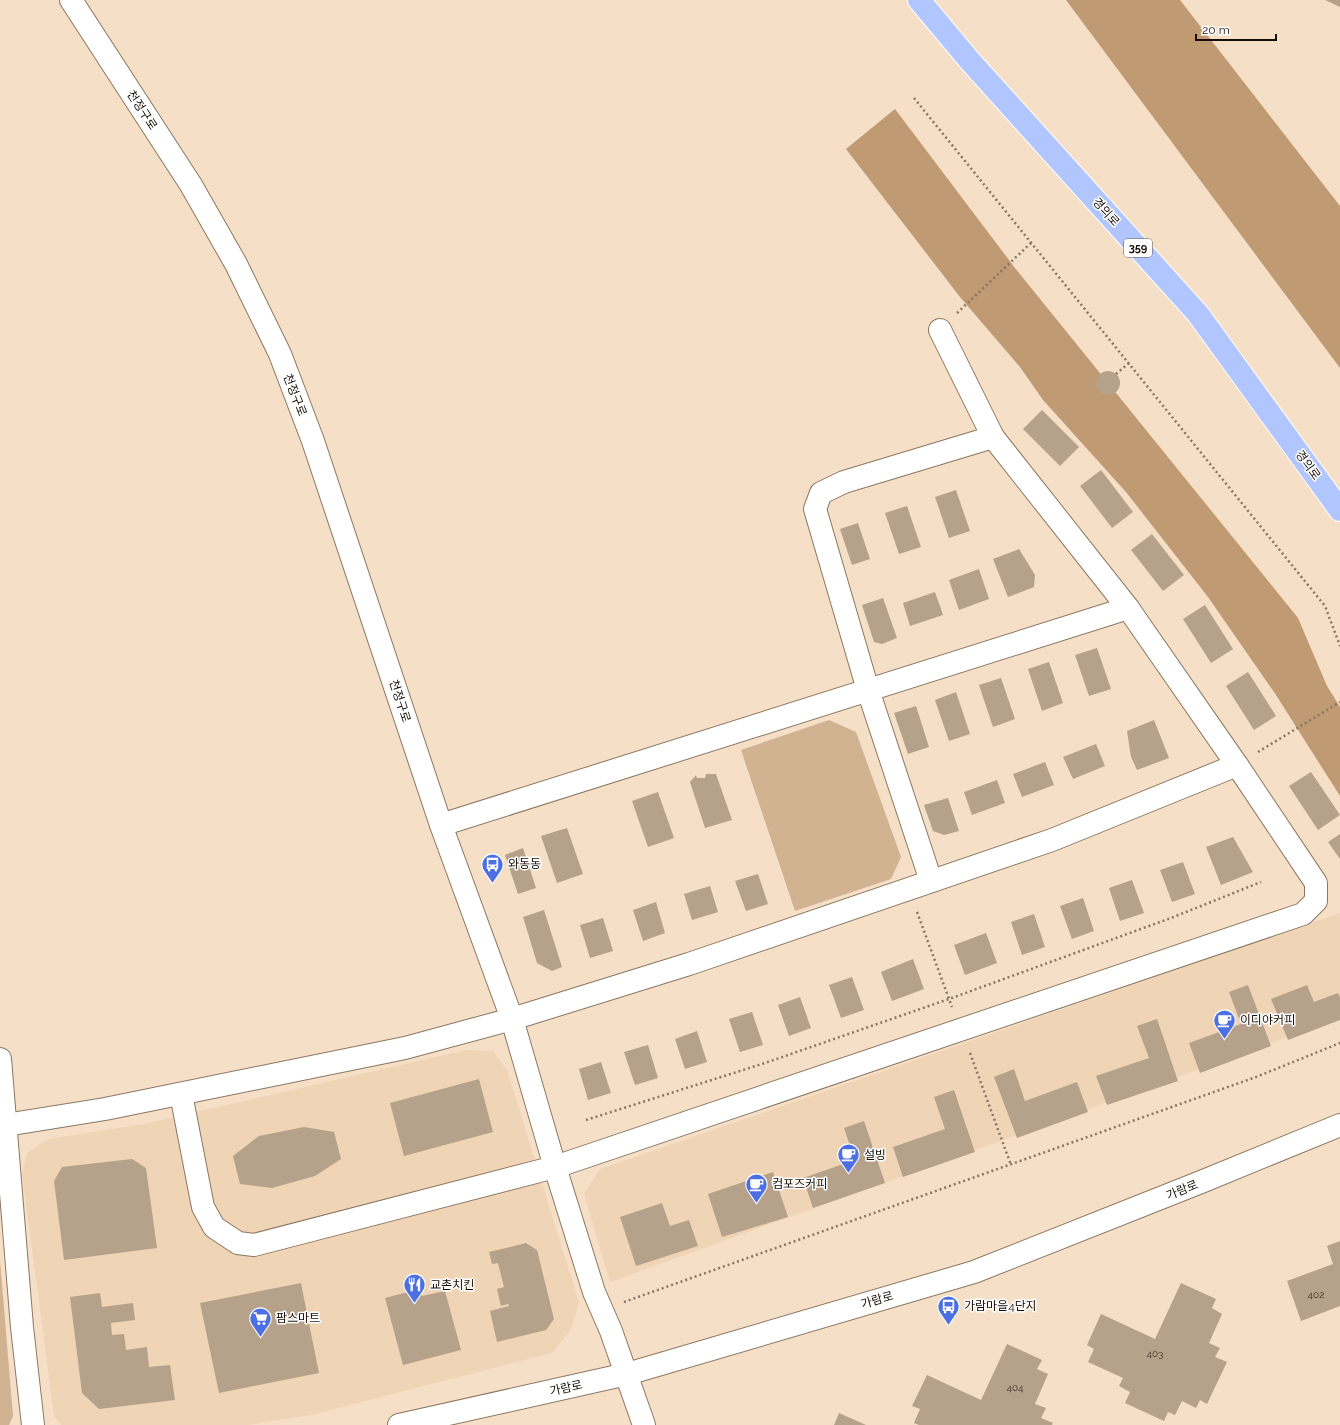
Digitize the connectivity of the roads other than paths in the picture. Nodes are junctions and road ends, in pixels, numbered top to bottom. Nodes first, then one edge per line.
1 (71, 0) edge
2 (919, 0) edge
3 (940, 330) road end
4 (993, 437) junction
5 (1340, 510) edge
6 (1128, 608) junction
7 (868, 690) junction
8 (1237, 765) junction
9 (441, 825) junction
10 (931, 881) junction
11 (512, 1018) junction
12 (0, 1059) edge
13 (181, 1094) junction
14 (1340, 1125) edge
15 (3, 1126) edge
16 (555, 1166) junction
17 (627, 1374) junction
18 (33, 1425) edge
19 (399, 1425) edge
20 (644, 1425) edge

1 - 9 street, 천정구로
2 - 5 main road, 경의로 / 359
3 - 4 street
4 - 6 street
4 - 7 street
6 - 7 street
6 - 8 street
7 - 9 street
7 - 10 street
8 - 10 street
8 - 16 street
9 - 11 street, 천정구로
10 - 11 street
11 - 13 street
11 - 16 street, 천정구로
12 - 15 street
13 - 15 street
13 - 16 street
14 - 17 street, 가람로
15 - 18 street
16 - 17 street, 천정구로
17 - 19 street, 가람로
17 - 20 street, 천정구로

